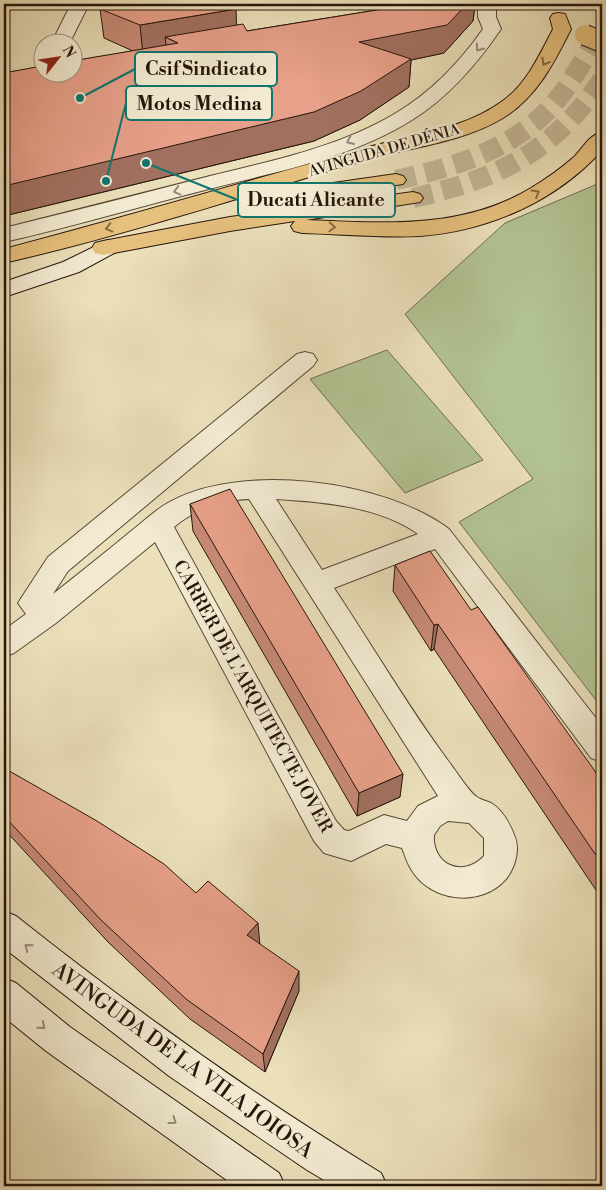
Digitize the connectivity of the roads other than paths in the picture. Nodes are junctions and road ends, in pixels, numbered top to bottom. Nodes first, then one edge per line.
1 (80, 4) edge
2 (481, 11) edge
3 (555, 11) edge
4 (66, 32) edge
5 (602, 42) edge
6 (602, 138) edge
7 (396, 180) tunnel mouth
8 (413, 198) tunnel mouth
9 (156, 216) junction
10 (230, 224) junction
11 (4, 235) edge
12 (108, 247) junction
13 (4, 256) edge
14 (4, 274) edge
15 (4, 290) edge
16 (305, 360) dead end
17 (256, 489) junction
18 (159, 524) junction
19 (440, 536) junction
20 (317, 584) junction
21 (46, 615) junction
22 (4, 646) edge
23 (602, 749) edge
24 (466, 808) junction
25 (418, 838) junction
26 (4, 927) edge
27 (4, 995) edge
28 (266, 1186) edge
29 (368, 1186) edge

1 - 4 street
2 -> 11 street, AVINGUDA DE DÉNIA
3 - 5 main road, bridge
3 -> 9 main road, AVINGUDA DE DÉNIA
10 -> 6 main road
7 - 9 main road, AVINGUDA DE DÉNIA
8 - 10 main road
9 -> 13 main road, AVINGUDA DE DÉNIA
10 - 12 main road
12 - 14 main road
12 - 15 street
16 - 21 street
17 - 18 street
17 - 19 street
17 - 20 street
18 - 21 street
18 - 25 street, CARRER DE L'ARQUITECTE JOVER
19 - 20 street
19 - 23 street
20 - 24 street
21 - 22 street
24 - 25 street
24 - 25 street
29 -> 26 street, AVINGUDA DE LA VILA JOIOSA
27 -> 28 street

